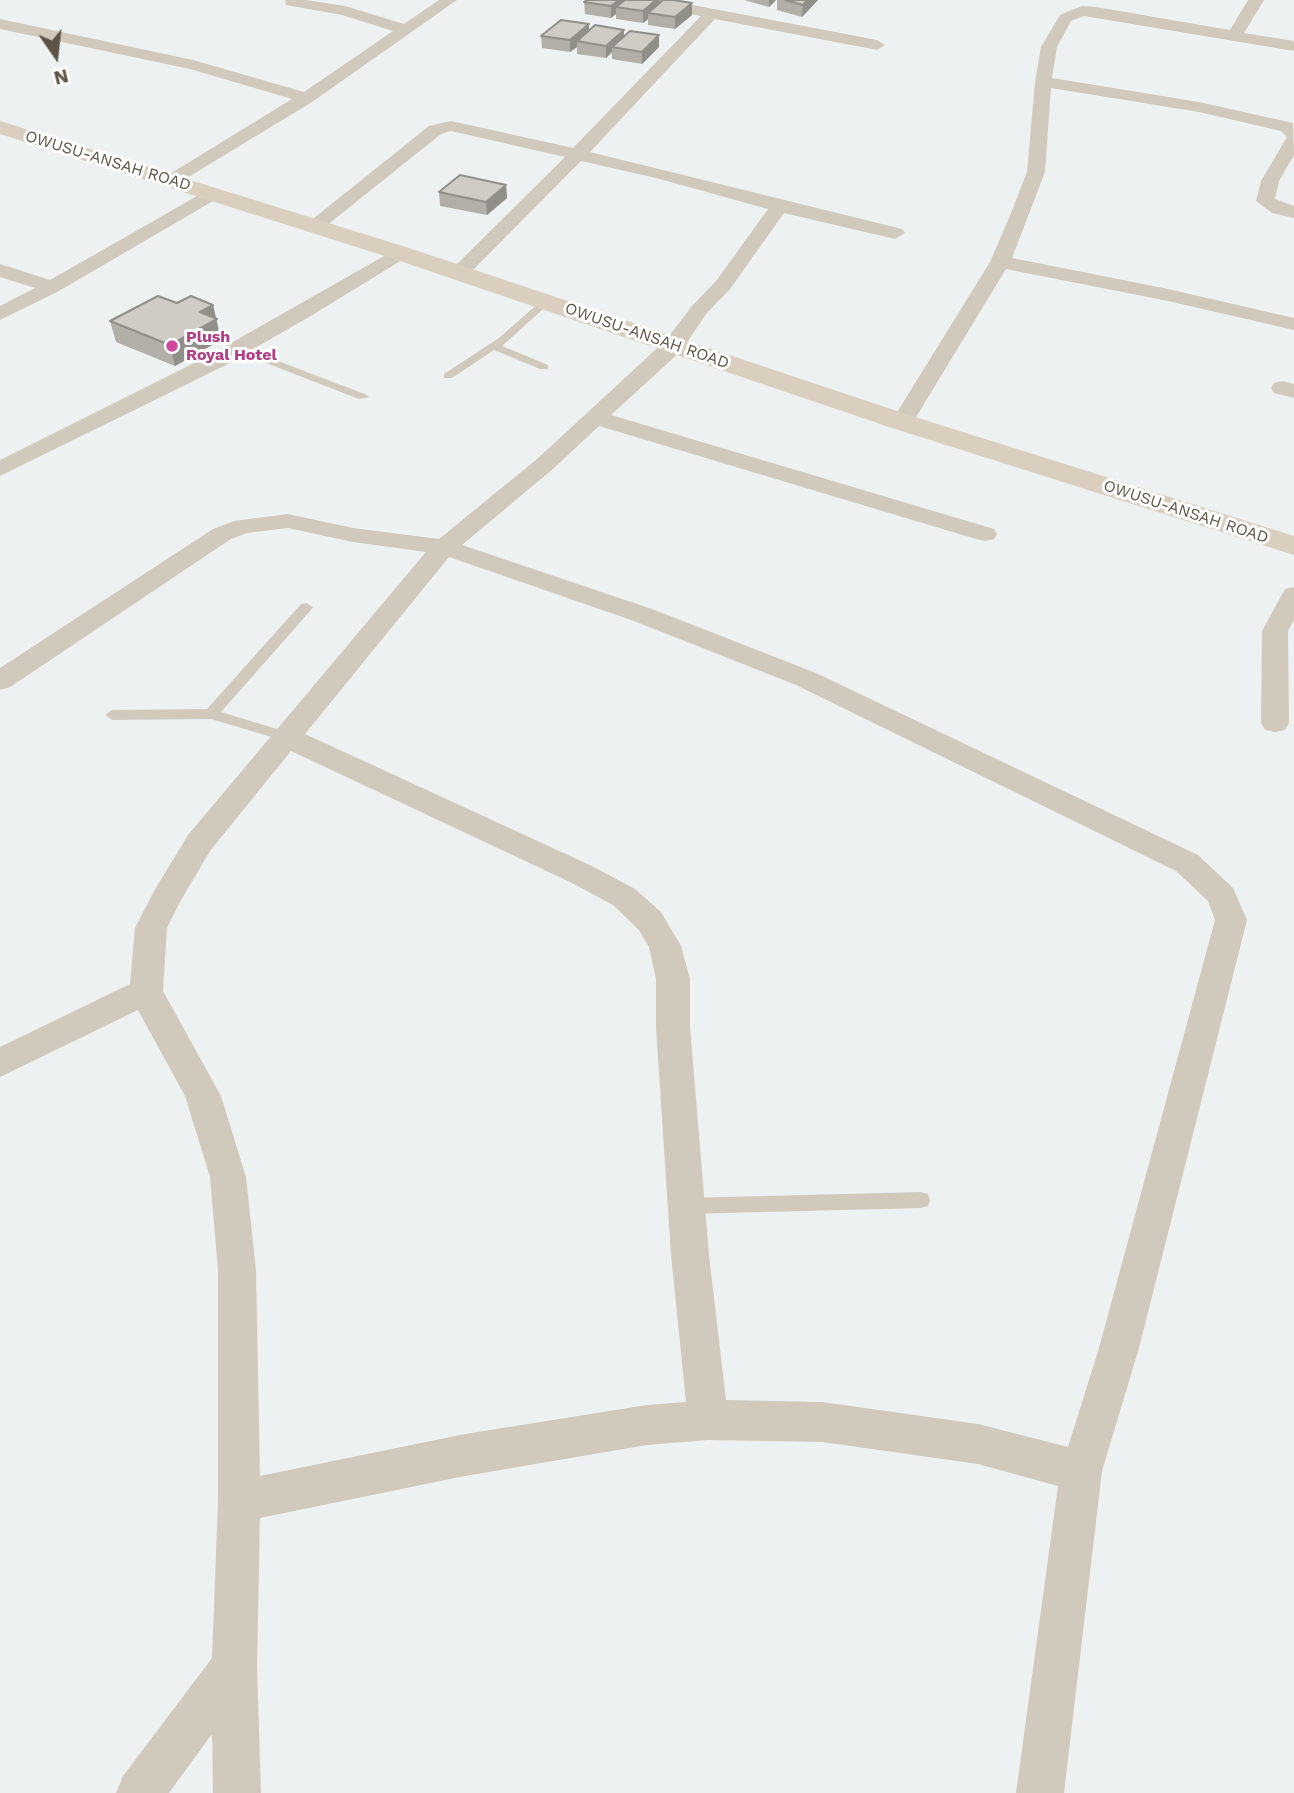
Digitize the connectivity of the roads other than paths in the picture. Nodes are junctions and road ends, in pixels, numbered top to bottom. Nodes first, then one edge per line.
1 (449, 0) edge
2 (643, 0) edge
3 (1256, 0) edge
4 (291, 2) dead end
5 (712, 13) junction
6 (0, 24) edge
7 (405, 29) junction
8 (1234, 36) junction
9 (877, 45) dead end
10 (1294, 46) edge
11 (1043, 82) junction
12 (306, 98) junction
13 (0, 127) edge
14 (1294, 136) edge
15 (578, 153) junction
16 (172, 181) junction
17 (213, 193) junction
18 (779, 206) junction
19 (1294, 212) edge
20 (314, 226) junction
21 (895, 233) dead end
22 (400, 253) junction
23 (1000, 262) junction
24 (0, 271) edge
25 (459, 273) junction
26 (52, 287) junction
27 (546, 302) junction
28 (0, 314) edge
29 (1294, 324) edge
30 (674, 345) junction
31 (493, 346) junction
32 (239, 349) junction
33 (544, 367) dead end
34 (448, 376) dead end
35 (363, 397) dead end
36 (595, 418) junction
37 (902, 422) junction
38 (0, 469) edge
39 (985, 534) dead end
40 (1294, 546) edge
41 (444, 547) junction
42 (1294, 595) edge
43 (306, 607) dead end
44 (0, 681) edge
45 (211, 714) junction
46 (112, 715) dead end
47 (1275, 723) dead end
48 (285, 736) junction
49 (146, 991) junction
50 (0, 1063) edge
51 (920, 1200) dead end
52 (686, 1206) junction
53 (708, 1420) junction
54 (1081, 1471) junction
55 (239, 1501) junction
56 (233, 1666) junction
57 (139, 1793) edge
58 (237, 1793) edge
59 (1040, 1793) edge

1 - 7 street
2 - 5 street
3 - 8 street
4 - 7 street
5 - 9 street
5 - 15 street
6 - 12 street
7 - 12 street
8 - 10 street
8 - 11 street
11 - 14 street
11 - 23 street
12 - 16 street
13 - 16 street, OWUSU-ANSAH ROAD
14 - 19 street
15 - 18 street
15 - 20 street
15 - 25 street
16 - 17 street, OWUSU-ANSAH ROAD
17 - 20 street, OWUSU-ANSAH ROAD
17 - 26 street
18 - 21 street
18 - 30 street
20 - 22 street, OWUSU-ANSAH ROAD
22 - 25 street, OWUSU-ANSAH ROAD
22 - 32 street
23 - 29 street
23 - 37 street
24 - 26 street
25 - 27 street, OWUSU-ANSAH ROAD
26 - 28 street
27 - 30 street, OWUSU-ANSAH ROAD
27 - 31 lane
30 - 36 street
30 - 37 street, OWUSU-ANSAH ROAD
31 - 33 lane
31 - 34 lane
32 - 35 lane
32 - 38 street
36 - 39 street
36 - 41 street
37 - 40 street, OWUSU-ANSAH ROAD
41 - 44 street
41 - 48 street
41 - 54 street
42 - 47 street
43 - 45 lane
45 - 46 lane
45 - 48 lane
48 - 49 street
48 - 52 street
49 - 50 street
49 - 55 street
51 - 52 lane
52 - 53 street
53 - 54 street
53 - 55 street
54 - 59 street
55 - 56 street
56 - 57 street
56 - 58 street

